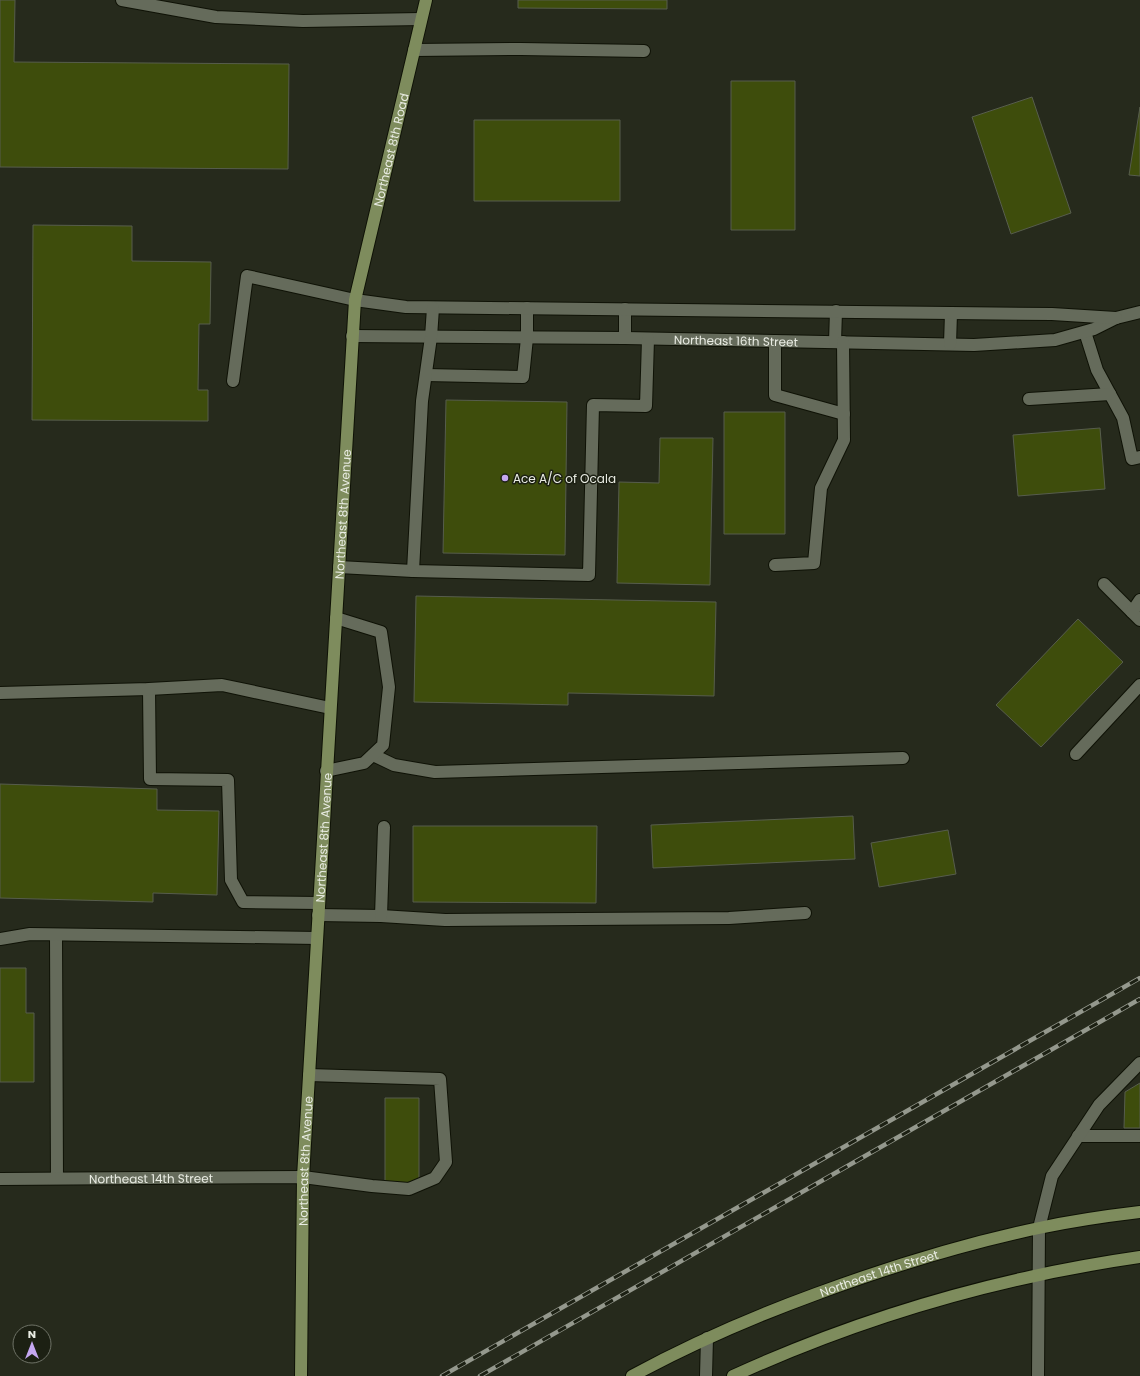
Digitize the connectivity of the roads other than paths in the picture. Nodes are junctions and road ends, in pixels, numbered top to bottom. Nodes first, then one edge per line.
1 (122, 0) edge
2 (426, 0) edge
3 (421, 19) junction
4 (414, 50) junction
5 (644, 51) dead end
6 (355, 300) junction
7 (433, 308) junction
8 (527, 308) junction
9 (624, 309) junction
10 (836, 311) junction
11 (1140, 312) edge
12 (951, 313) junction
13 (1116, 318) junction
14 (1085, 332) junction
15 (352, 336) junction
16 (431, 337) junction
17 (527, 338) junction
18 (625, 338) junction
19 (648, 339) junction
20 (775, 341) junction
21 (839, 342) junction
22 (950, 344) junction
23 (426, 374) junction
24 (233, 381) dead end
25 (1110, 394) junction
26 (1029, 399) dead end
27 (844, 414) junction
28 (1140, 457) edge
29 (775, 565) dead end
30 (339, 567) junction
31 (413, 572) junction
32 (1104, 584) dead end
33 (1140, 600) edge
34 (1136, 616) edge
35 (336, 618) junction
36 (1140, 685) edge
37 (149, 689) junction
38 (0, 693) edge
39 (330, 708) junction
40 (1076, 754) dead end
41 (373, 755) junction
42 (903, 758) dead end
43 (326, 772) junction
44 (384, 827) dead end
45 (318, 909) junction
46 (804, 913) dead end
47 (381, 916) junction
48 (56, 934) junction
49 (317, 938) junction
50 (0, 939) edge
51 (1140, 1063) edge
52 (309, 1075) junction
53 (1078, 1136) junction
54 (1140, 1136) edge
55 (303, 1177) junction
56 (57, 1178) junction
57 (0, 1179) edge
58 (1140, 1212) edge
59 (1040, 1228) junction
60 (1140, 1257) edge
61 (1039, 1275) junction
62 (707, 1338) junction
63 (300, 1376) edge
64 (632, 1376) edge
65 (706, 1376) edge
66 (733, 1376) edge
67 (1038, 1376) edge

1 - 3 street
2 - 3 main road, Northeast 8th Road
3 - 4 main road, Northeast 8th Road
4 - 5 street
4 - 6 main road, Northeast 8th Road
6 - 7 street, Northeast 16th Street
6 - 15 main road, Northeast 8th Avenue
6 - 24 street, Northeast 16th Street
7 - 8 street, Northeast 16th Street
7 - 16 street
8 - 9 street, Northeast 16th Street
8 - 17 street
9 - 10 street, Northeast 16th Street
9 - 18 street
10 - 12 street, Northeast 16th Street
10 - 21 street
11 - 13 street, Northeast 16th Street
12 - 13 street, Northeast 16th Street
12 - 22 street
13 - 14 street, Northeast 16th Street
14 - 22 street, Northeast 16th Street
14 - 25 street
15 - 16 street, Northeast 16th Street
15 - 30 main road, Northeast 8th Avenue
16 - 17 street, Northeast 16th Street
16 - 23 street
17 - 18 street, Northeast 16th Street
17 - 23 street
18 - 19 street, Northeast 16th Street
19 - 20 street, Northeast 16th Street
19 - 31 street
20 - 21 street, Northeast 16th Street
20 - 27 street
21 - 22 street, Northeast 16th Street
21 - 27 street
23 - 31 street
25 - 26 street
25 - 28 street
27 - 29 street
30 - 31 street
30 - 35 main road, Northeast 8th Avenue
32 - 34 street
33 - 34 street
35 - 39 main road, Northeast 8th Avenue
35 - 41 street
36 - 40 street
37 - 38 street
37 - 39 street
37 - 45 street
39 - 43 main road, Northeast 8th Avenue
41 - 42 street
41 - 43 street
43 - 45 main road, Northeast 8th Avenue
44 - 47 street
45 - 47 street
45 - 49 main road, Northeast 8th Avenue
46 - 47 street
48 - 49 street
48 - 50 street
48 - 56 street
49 - 52 main road, Northeast 8th Avenue
51 - 53 street
52 - 55 main road, Northeast 8th Avenue
52 - 55 street, Northeast 14th Street
53 - 54 street
53 - 59 street
55 - 56 street, Northeast 14th Street
55 - 63 main road, Northeast 8th Avenue
56 - 57 street, Northeast 14th Street
58 - 59 main road, Northeast 14th Street
59 - 61 street
59 - 62 main road, Northeast 14th Street
60 - 61 main road
61 - 66 main road
61 - 67 street
62 - 64 main road, Northeast 14th Street
62 - 65 street

